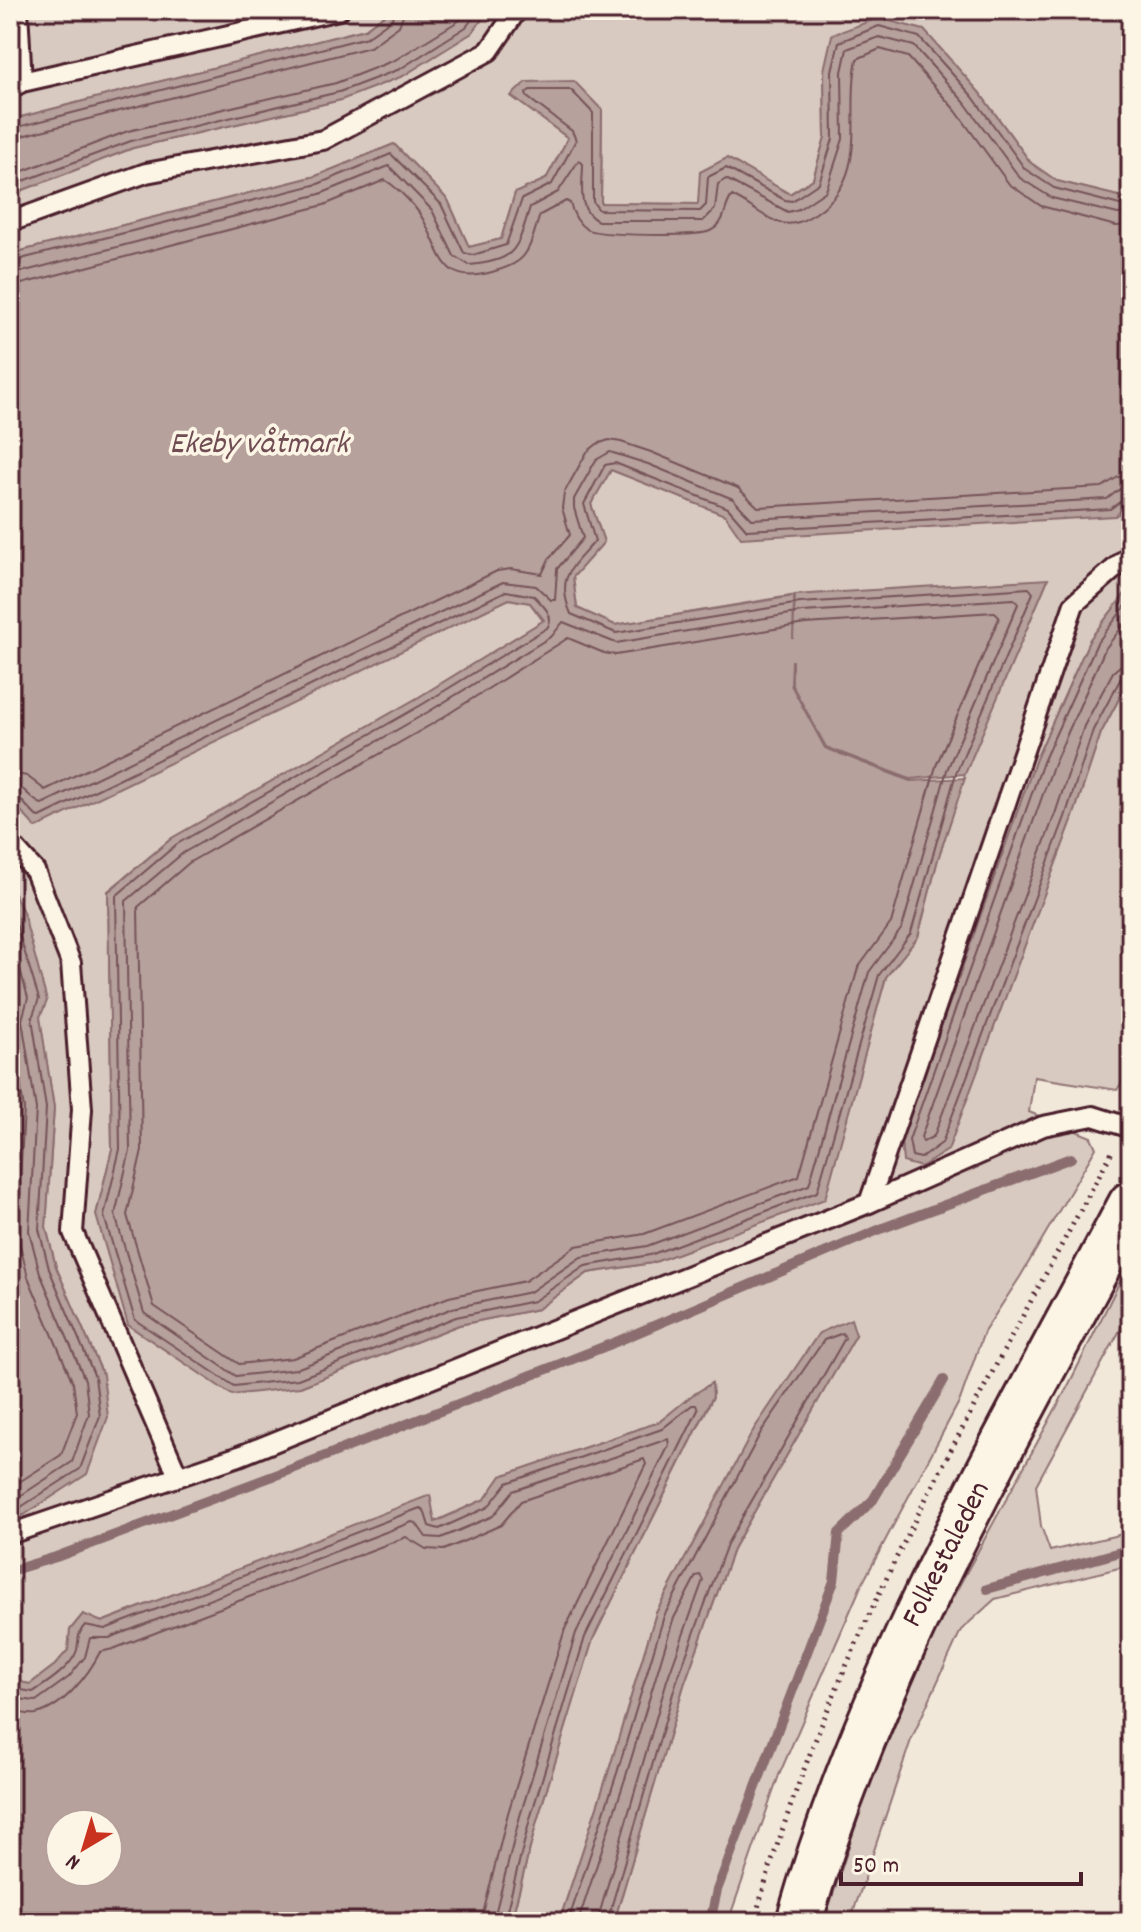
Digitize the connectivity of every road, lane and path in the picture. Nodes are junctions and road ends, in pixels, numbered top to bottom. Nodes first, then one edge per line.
1 (18, 10) edge
2 (339, 10) edge
3 (517, 10) edge
4 (16, 85) edge
5 (10, 222) edge
6 (1131, 554) edge
7 (10, 843) edge
8 (1131, 1128) edge
9 (869, 1203) junction
10 (1131, 1204) edge
11 (178, 1476) junction
12 (10, 1534) edge
13 (799, 1922) edge

1 - 4 lane
2 - 4 lane
3 - 5 lane
6 - 9 lane
7 - 11 lane
8 - 9 lane
9 - 11 lane
10 - 13 main road, Folkestaleden
11 - 12 lane

